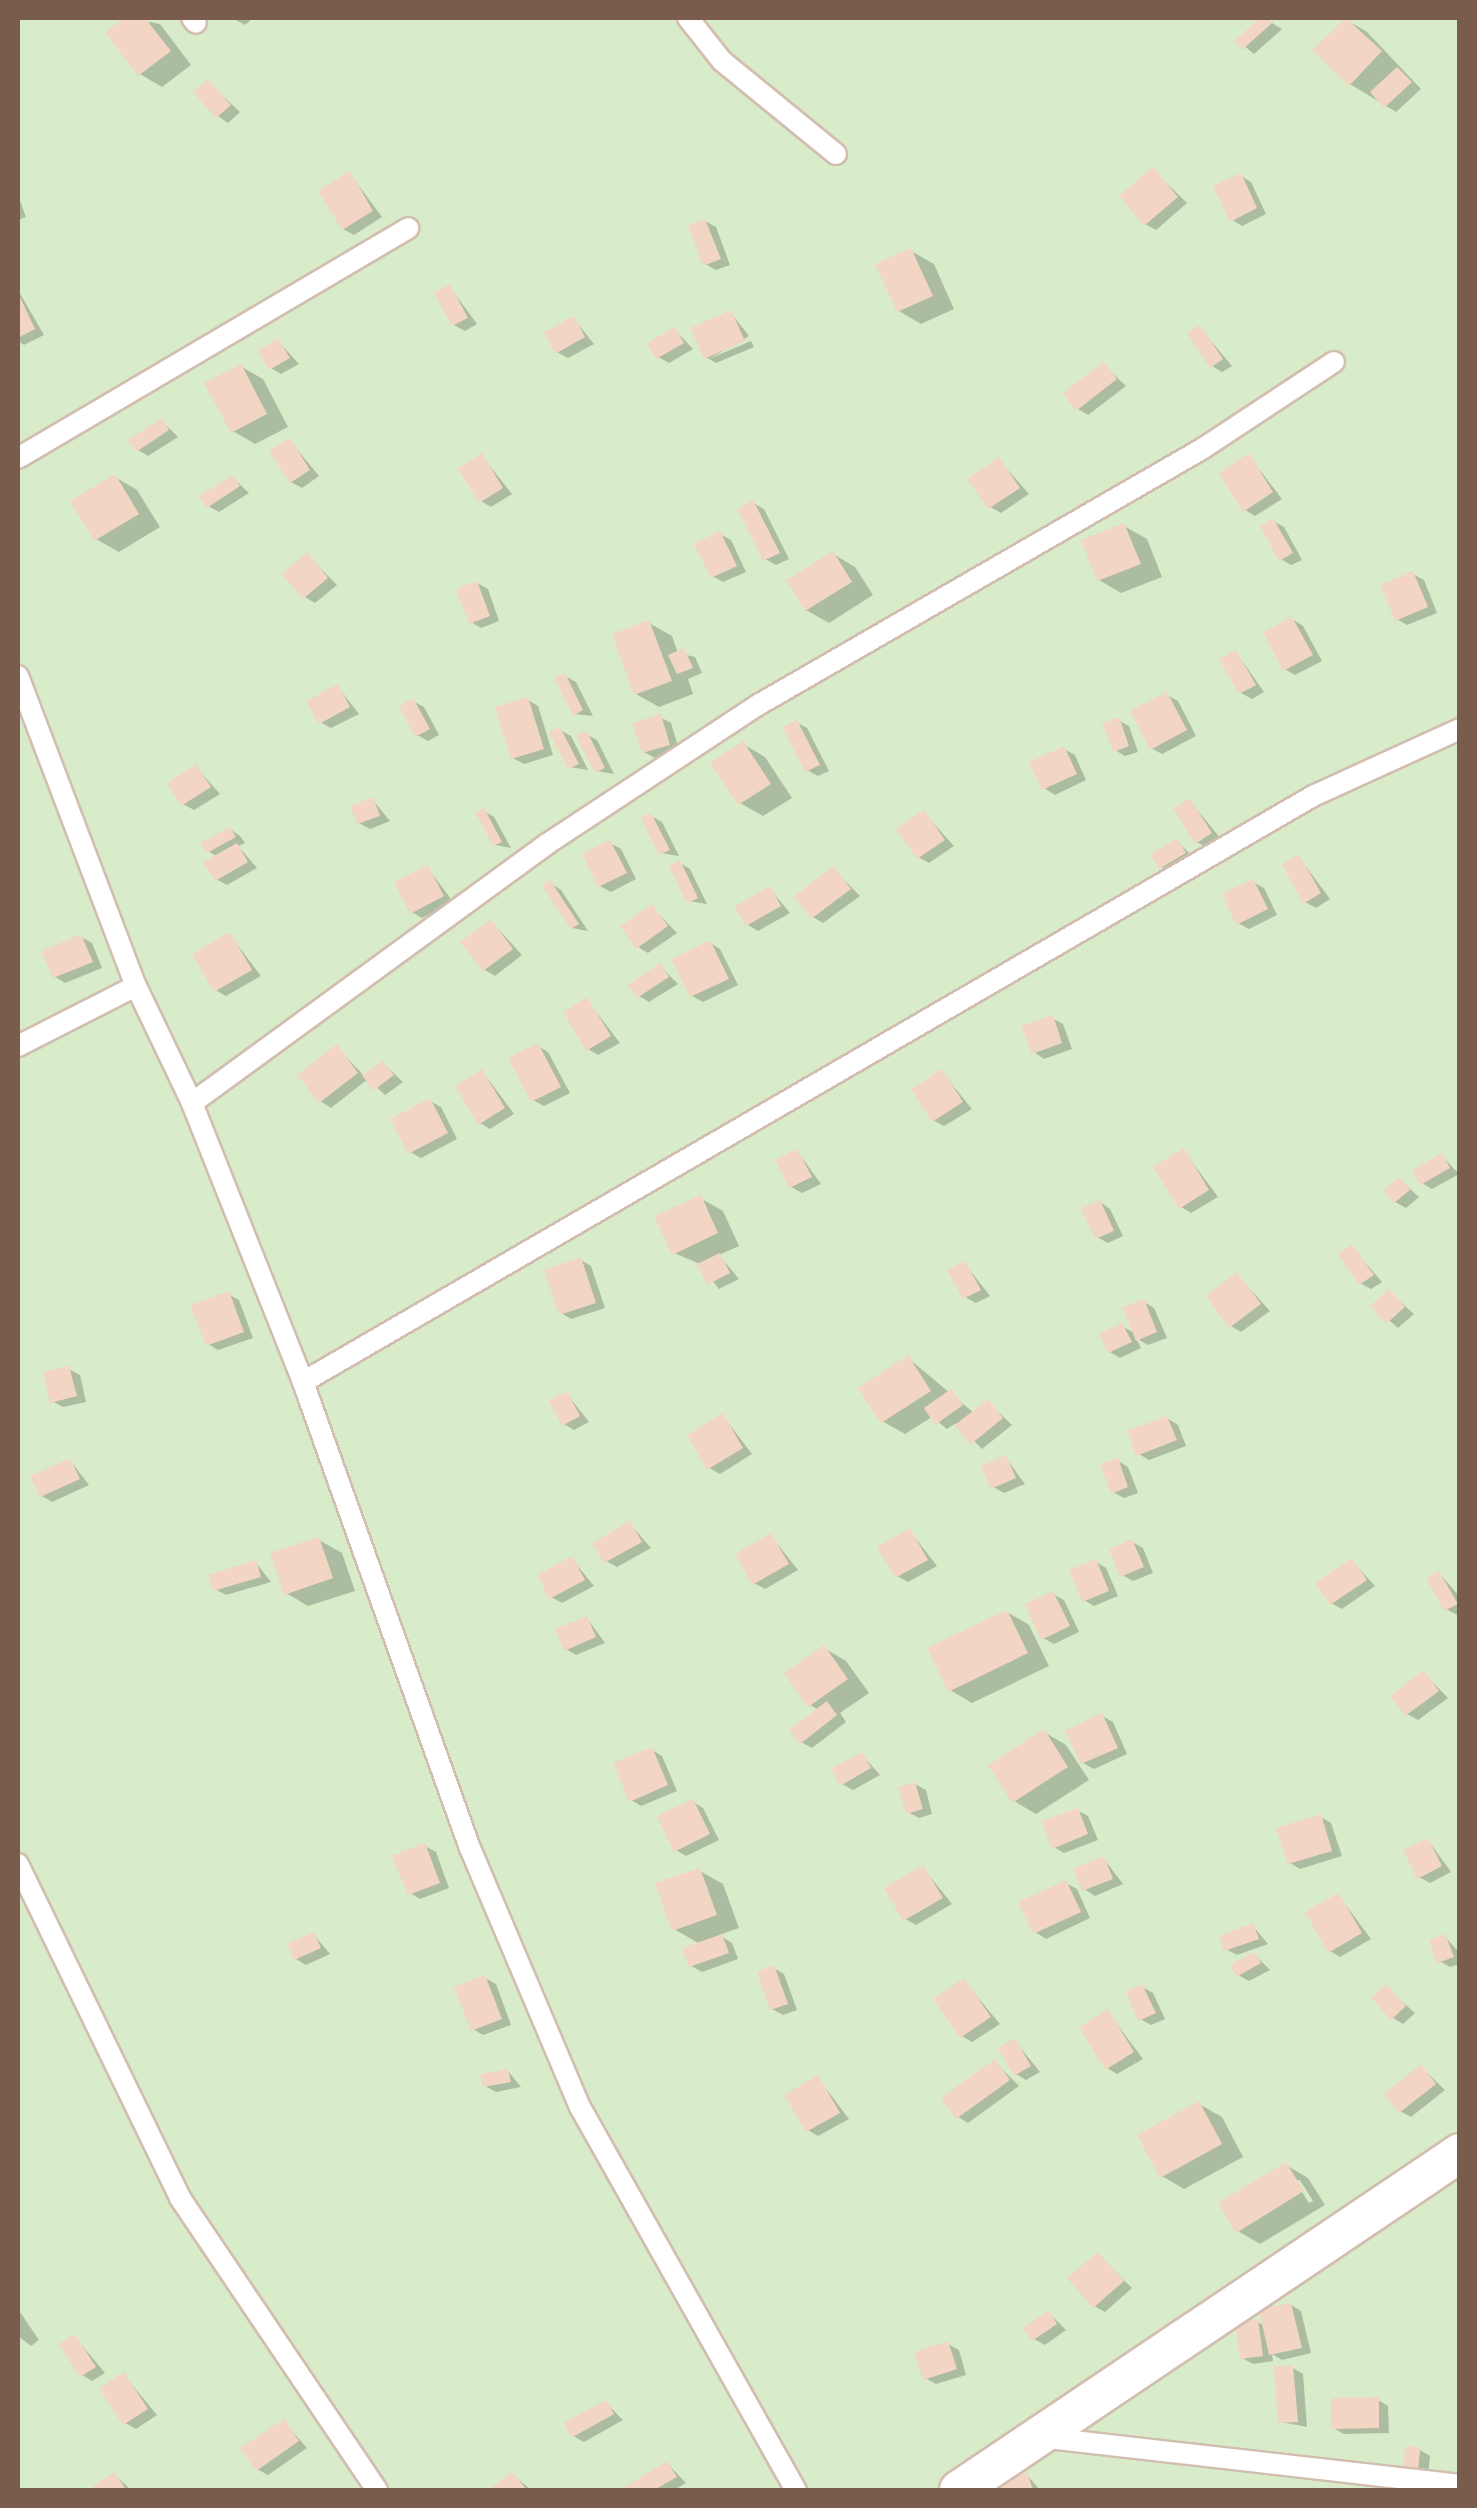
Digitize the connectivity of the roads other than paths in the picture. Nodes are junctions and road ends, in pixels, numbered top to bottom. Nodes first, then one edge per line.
1 (688, 18) edge
2 (836, 154) dead end
3 (408, 228) dead end
4 (1334, 362) dead end
5 (18, 458) edge
6 (18, 676) edge
7 (1460, 729) edge
8 (136, 986) junction
9 (18, 1046) edge
10 (192, 1104) junction
11 (303, 1382) junction
12 (18, 1864) edge
13 (1460, 2153) edge
14 (1038, 2437) junction
15 (1460, 2485) edge
16 (376, 2490) edge
17 (796, 2490) edge
18 (960, 2490) edge

1 - 2 lane
3 - 5 lane
4 - 10 lane
6 - 8 lane
7 - 11 lane
8 - 9 lane
8 - 10 lane
10 - 11 lane
11 - 17 lane
12 - 16 lane
13 - 14 street
14 - 15 lane
14 - 18 street

